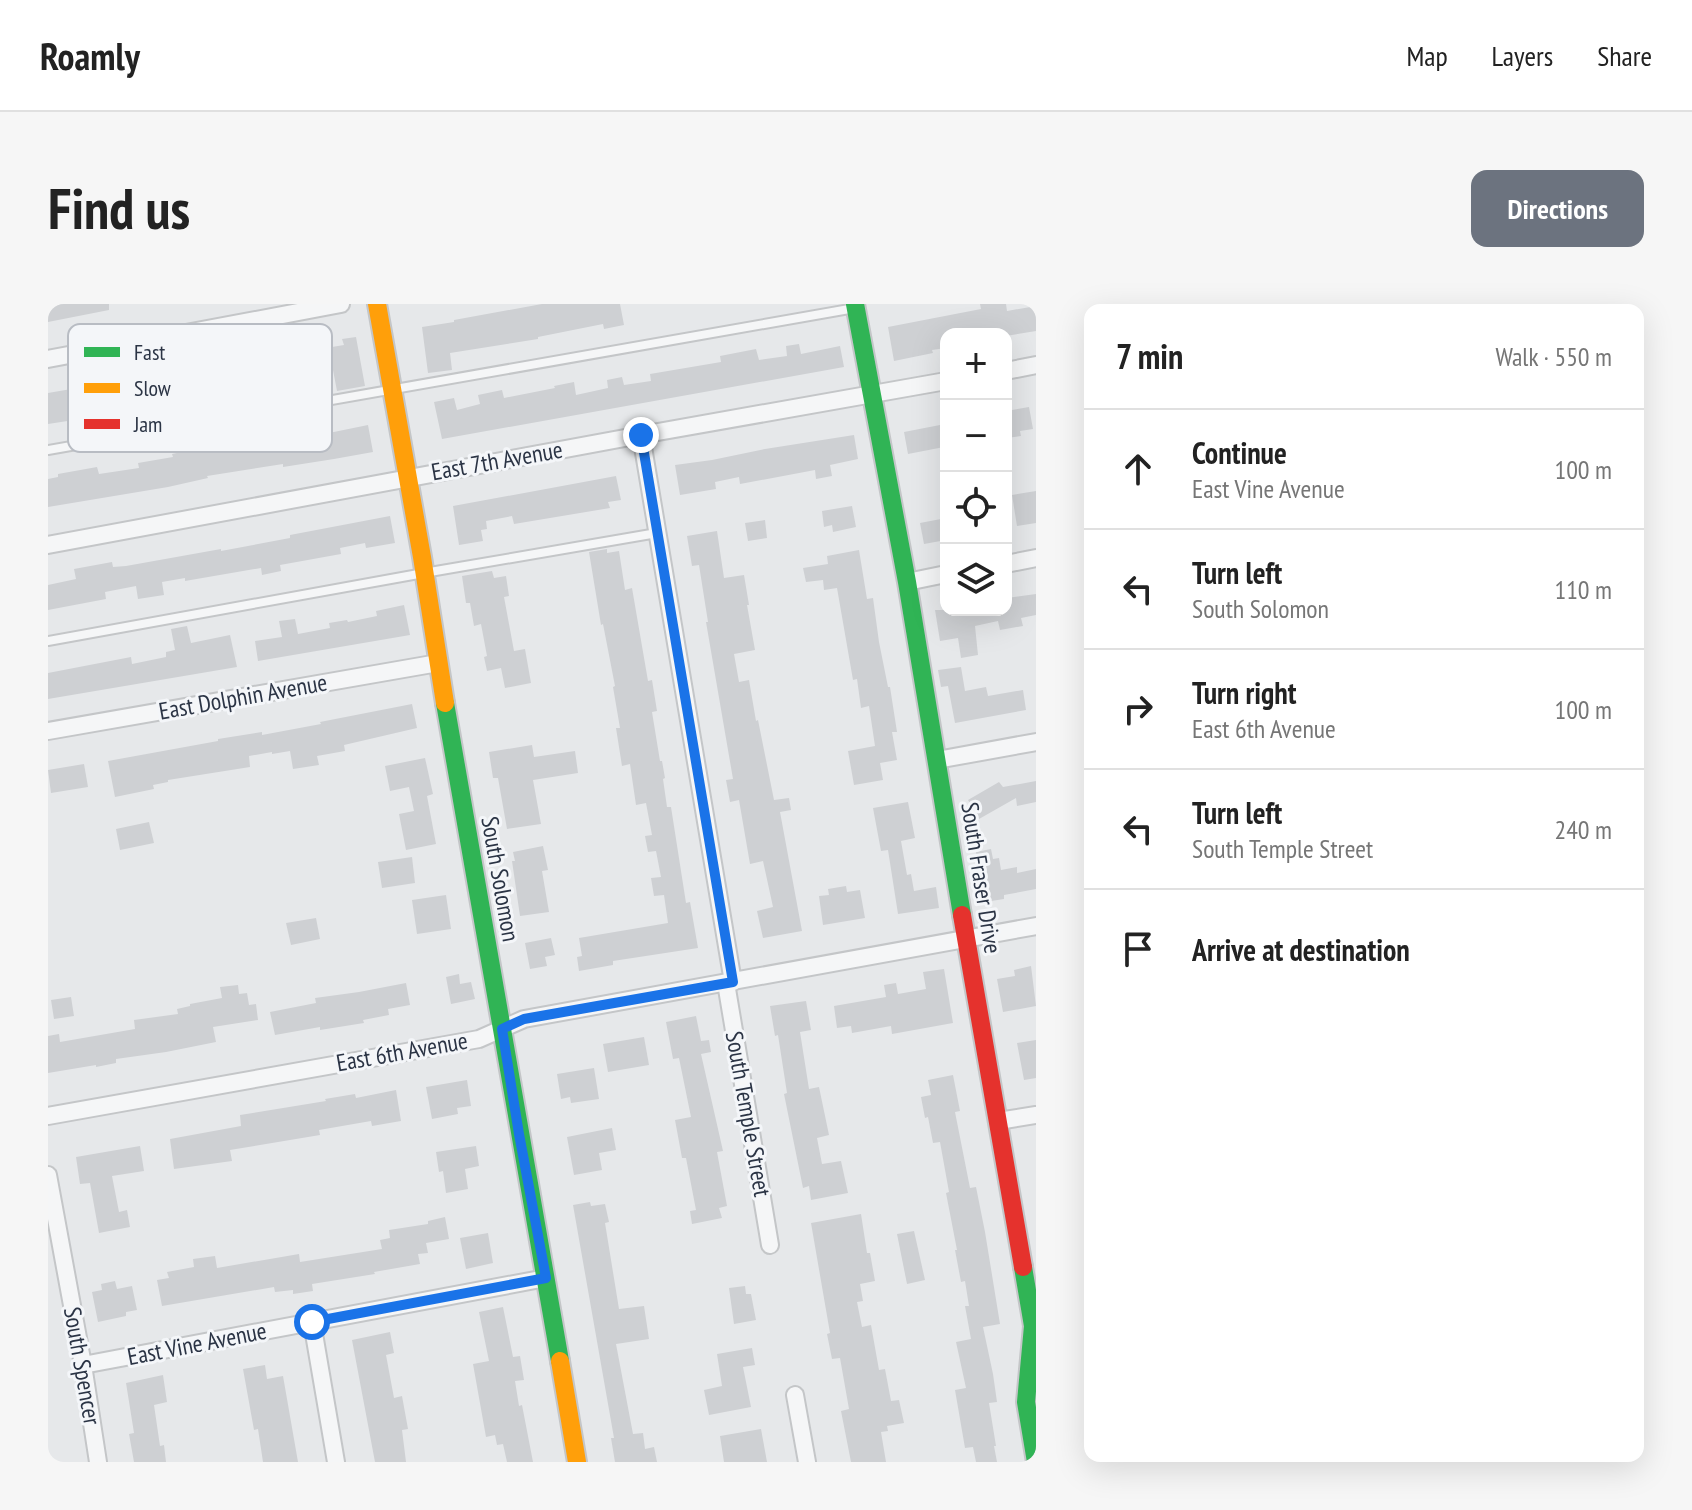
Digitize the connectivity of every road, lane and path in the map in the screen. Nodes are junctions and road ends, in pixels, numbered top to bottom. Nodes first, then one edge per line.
1 (341, 304) edge
2 (377, 304) edge
3 (856, 306) edge
4 (234, 324) edge
5 (68, 355) edge
6 (48, 359) edge
7 (1036, 365) edge
8 (1012, 370) edge
9 (940, 382) edge
10 (392, 389) junction
11 (871, 395) junction
12 (332, 400) edge
13 (641, 435) junction
14 (68, 446) edge
15 (48, 450) edge
16 (408, 478) junction
17 (657, 533) junction
18 (48, 545) edge
19 (1036, 558) edge
20 (1012, 563) edge
21 (424, 573) junction
22 (940, 575) edge
23 (907, 582) junction
24 (48, 641) edge
25 (438, 663) junction
26 (48, 731) edge
27 (1036, 742) edge
28 (937, 760) junction
29 (1036, 926) edge
30 (966, 939) junction
31 (729, 982) junction
32 (502, 1029) junction
33 (1036, 1115) edge
34 (48, 1116) edge
35 (998, 1121) junction
36 (48, 1175) edge
37 (770, 1245) dead end
38 (546, 1278) junction
39 (1033, 1301) edge
40 (312, 1322) junction
41 (83, 1365) junction
42 (795, 1395) dead end
43 (98, 1462) edge
44 (336, 1462) edge
45 (577, 1462) edge
46 (807, 1462) edge
47 (1036, 1462) edge

1 - 4 street
2 - 10 street, South Solomon
3 - 10 lane
3 - 11 street, South Fraser Drive
5 - 6 street
7 - 8 street
9 - 11 street, East 7th Avenue
10 - 12 lane
10 - 16 street, South Solomon
11 - 13 street, East 7th Avenue
11 - 23 street, South Fraser Drive
13 - 16 street, East 7th Avenue
13 - 17 street, South Temple Street
14 - 15 lane
16 - 18 street, East 7th Avenue
16 - 21 street, South Solomon
17 - 21 lane
17 - 31 street, South Temple Street
19 - 20 street
21 - 24 lane
21 - 25 street, South Solomon
22 - 23 street
23 - 28 street, South Fraser Drive
25 - 26 street, East Dolphin Avenue
25 - 32 street, South Solomon
27 - 28 street
28 - 30 street, South Fraser Drive
29 - 30 street, East 6th Avenue
30 - 31 street, East 6th Avenue
30 - 35 street, South Fraser Drive
31 - 32 street, East 6th Avenue
31 - 37 street, South Temple Street
32 - 34 street, East 6th Avenue
32 - 38 street, South Solomon
33 - 35 street
35 - 39 street, South Fraser Drive
36 - 41 street, South Spencer
38 - 40 street, East Vine Avenue
38 - 45 street, South Solomon
39 - 47 street, South Fraser Drive
40 - 41 street, East Vine Avenue
40 - 44 street
41 - 43 street, South Spencer
42 - 46 street

